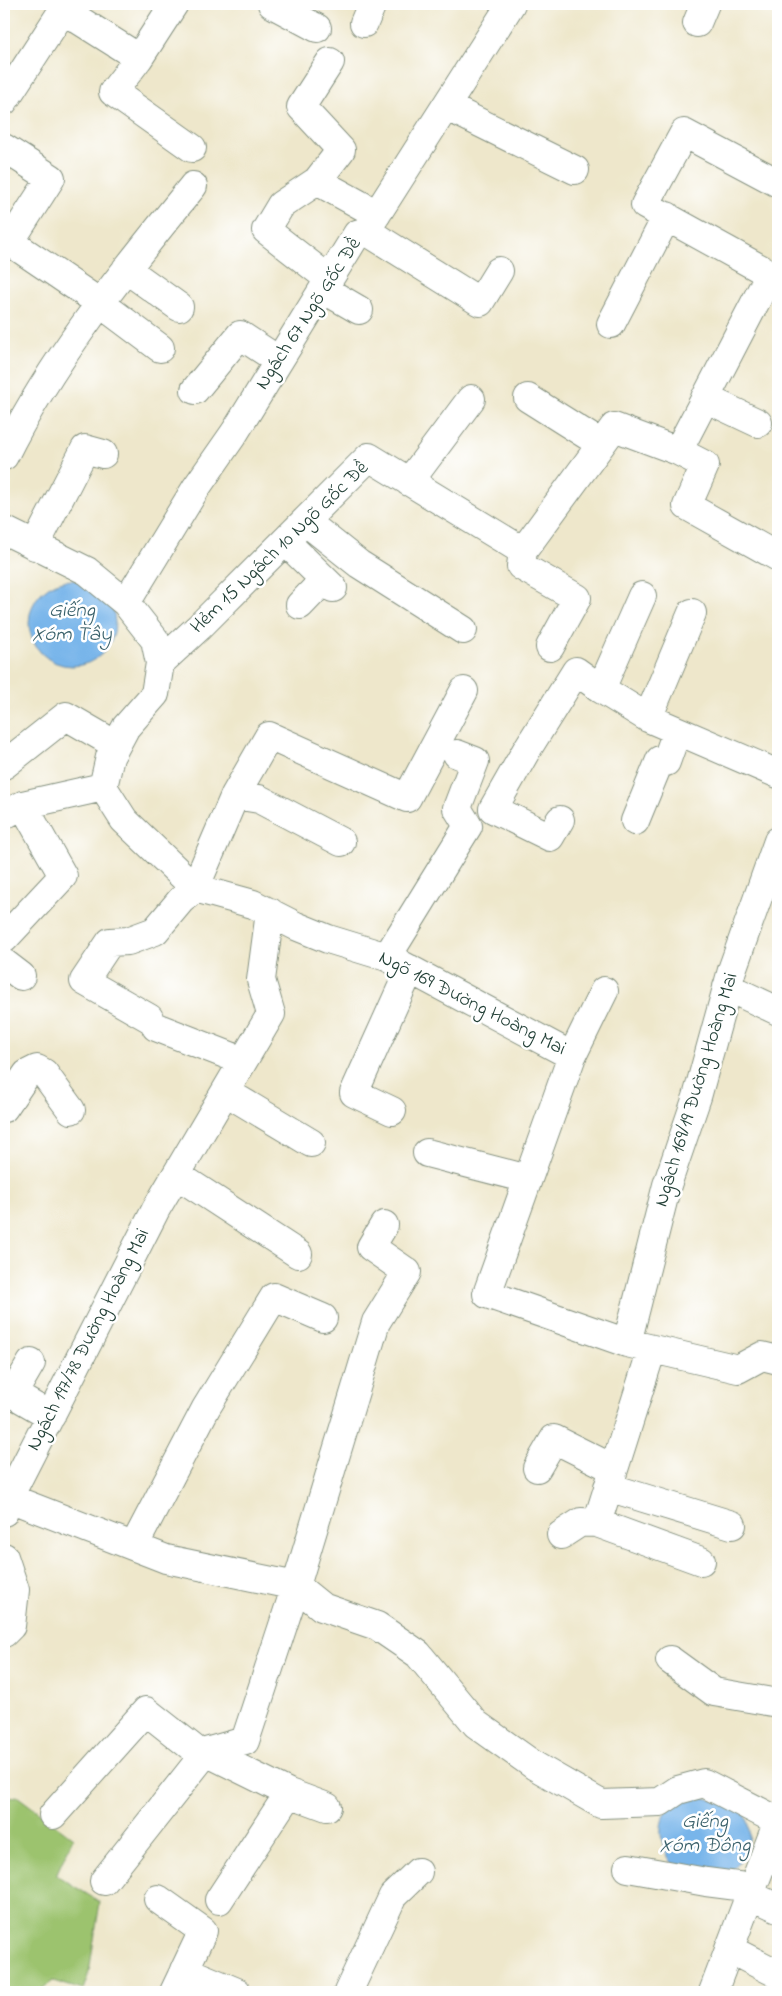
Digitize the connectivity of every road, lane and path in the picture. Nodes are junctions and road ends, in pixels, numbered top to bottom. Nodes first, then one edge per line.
1 (174, 4) edge
2 (272, 4) edge
3 (511, 4) edge
4 (65, 7) edge
5 (317, 28) dead end
6 (139, 58) junction
7 (330, 62) dead end
8 (4, 101) edge
9 (446, 106) junction
10 (4, 148) edge
11 (192, 148) dead end
12 (575, 170) dead end
13 (317, 181) junction
14 (778, 183) edge
15 (193, 186) dead end
16 (656, 210) junction
17 (372, 222) junction
18 (126, 269) junction
19 (499, 271) dead end
20 (774, 274) edge
21 (326, 284) junction
22 (100, 303) junction
23 (179, 307) dead end
24 (359, 310) dead end
25 (611, 324) dead end
26 (160, 348) dead end
27 (278, 360) junction
28 (196, 390) dead end
29 (528, 398) dead end
30 (705, 398) junction
31 (471, 399) dead end
32 (758, 423) dead end
33 (601, 444) junction
34 (678, 451) junction
35 (103, 454) dead end
36 (4, 456) edge
37 (410, 482) junction
38 (305, 521) junction
39 (4, 530) edge
40 (285, 541) junction
41 (36, 546) junction
42 (523, 551) junction
43 (778, 557) edge
44 (642, 596) dead end
45 (126, 603) junction
46 (300, 605) dead end
47 (692, 613) dead end
48 (463, 630) dead end
49 (550, 647) dead end
50 (160, 663) junction
51 (601, 689) junction
52 (464, 691) dead end
53 (648, 718) junction
54 (677, 731) junction
55 (116, 745) junction
56 (457, 754) dead end
57 (4, 765) edge
58 (778, 774) edge
59 (103, 788) junction
60 (234, 795) junction
61 (493, 809) junction
62 (13, 810) edge
63 (560, 820) dead end
64 (635, 820) dead end
65 (468, 826) junction
66 (778, 841) edge
67 (341, 842) dead end
68 (771, 881) edge
69 (195, 888) junction
70 (270, 912) junction
71 (4, 939) edge
72 (398, 963) junction
73 (728, 987) junction
74 (604, 991) dead end
75 (778, 1011) edge
76 (572, 1056) junction
77 (243, 1061) junction
78 (226, 1092) junction
79 (4, 1108) edge
80 (71, 1110) dead end
81 (392, 1111) dead end
82 (311, 1143) dead end
83 (427, 1153) dead end
84 (176, 1175) junction
85 (528, 1179) junction
86 (384, 1225) dead end
87 (298, 1254) dead end
88 (323, 1318) dead end
89 (640, 1346) junction
90 (778, 1360) edge
91 (31, 1363) dead end
92 (51, 1416) junction
93 (537, 1468) dead end
94 (611, 1478) junction
95 (5, 1502) edge
96 (597, 1523) junction
97 (732, 1525) dead end
98 (561, 1535) dead end
99 (134, 1546) junction
100 (4, 1557) edge
101 (701, 1561) dead end
102 (296, 1586) junction
103 (4, 1633) edge
104 (670, 1660) dead end
105 (778, 1703) edge
106 (205, 1754) junction
107 (288, 1793) junction
108 (327, 1807) dead end
109 (53, 1815) dead end
110 (778, 1821) edge
111 (628, 1868) dead end
112 (418, 1872) dead end
113 (104, 1881) dead end
114 (751, 1891) junction
115 (158, 1899) dead end
116 (219, 1900) dead end
117 (778, 1908) edge
118 (729, 1949) junction
119 (778, 1974) edge
120 (179, 1981) edge
121 (237, 1992) edge
122 (348, 1992) edge
123 (713, 1992) edge

1 - 6 street
2 - 5 street
3 - 9 street, Ngách 67 Ngõ Gốc Đề
4 - 6 street
4 - 8 street
6 - 11 street
7 - 13 street
9 - 12 street
9 - 17 street, Ngách 67 Ngõ Gốc Đề
10 - 22 street
13 - 17 street
13 - 21 street
14 - 16 street
15 - 18 street
16 - 20 street
16 - 25 street
17 - 19 street
17 - 21 street, Ngách 67 Ngõ Gốc Đề
18 - 22 street
18 - 23 street
20 - 30 street
21 - 24 street
21 - 27 street, Ngách 67 Ngõ Gốc Đề
22 - 26 street
22 - 36 street
27 - 28 street
27 - 45 street, Ngách 67 Ngõ Gốc Đề
29 - 33 street
30 - 32 street
30 - 34 street
31 - 37 street
33 - 34 street
33 - 42 street
34 - 43 street
35 - 41 street
37 - 38 street, Hẻm 15 Ngách 10 Ngõ Gốc Đề
37 - 42 street, Hẻm 15 Ngách 10 Ngõ Gốc Đề
38 - 40 street, Hẻm 15 Ngách 10 Ngõ Gốc Đề
38 - 48 street
39 - 41 street
40 - 46 street
40 - 50 street, Hẻm 15 Ngách 10 Ngõ Gốc Đề
41 - 45 street
42 - 49 street
44 - 51 street
45 - 50 street
47 - 53 street
50 - 55 street
51 - 53 street
51 - 61 street
52 - 60 street
53 - 54 street
54 - 58 street
54 - 64 street
55 - 57 street
55 - 59 street
56 - 65 street
59 - 62 street
59 - 69 street, Ngõ 169 Đường Hoàng Mai
60 - 67 street
60 - 69 street
61 - 63 street
61 - 65 street
62 - 71 street
65 - 72 street
66 - 68 street, Ngách 169/19 Đường Hoàng Mai
68 - 73 street, Ngách 169/19 Đường Hoàng Mai
69 - 70 street, Ngõ 169 Đường Hoàng Mai
69 - 77 street
70 - 72 street, Ngõ 169 Đường Hoàng Mai
70 - 77 street, Ngách 197/78 Đường Hoàng Mai
72 - 76 street, Ngõ 169 Đường Hoàng Mai
72 - 81 street
73 - 75 street
73 - 89 street, Ngách 169/19 Đường Hoàng Mai
74 - 76 street
76 - 85 street, Ngõ 169 Đường Hoàng Mai
77 - 78 street, Ngách 197/78 Đường Hoàng Mai
78 - 82 street
78 - 84 street, Ngách 197/78 Đường Hoàng Mai
79 - 80 street
83 - 85 street
84 - 87 street
84 - 92 street, Ngách 197/78 Đường Hoàng Mai
85 - 89 street, Ngõ 169 Đường Hoàng Mai
86 - 102 street
88 - 99 street
89 - 90 street, Ngõ 169 Đường Hoàng Mai
89 - 94 street, Ngách 169/19 Đường Hoàng Mai
91 - 92 street
92 - 95 street, Ngách 197/78 Đường Hoàng Mai
93 - 94 street
94 - 96 street, Ngách 169/19 Đường Hoàng Mai
94 - 97 street
95 - 99 street
96 - 98 street
96 - 101 street
99 - 102 street
100 - 103 street
102 - 106 street
102 - 110 street
104 - 105 street
106 - 107 street
106 - 109 street
106 - 113 street
107 - 108 street
107 - 116 street
110 - 114 street
111 - 114 street
112 - 122 street
114 - 117 street
114 - 118 street
115 - 120 street
118 - 119 street
118 - 123 street
120 - 121 street

